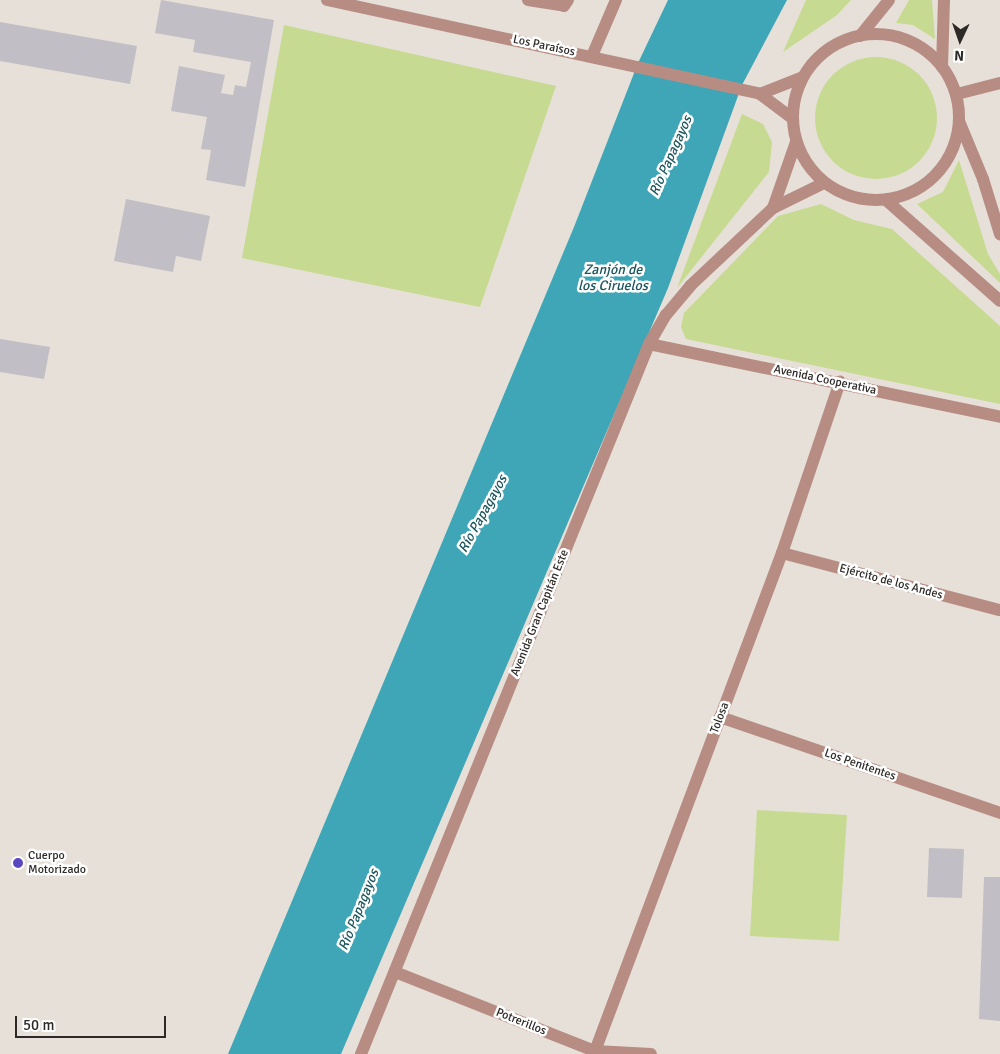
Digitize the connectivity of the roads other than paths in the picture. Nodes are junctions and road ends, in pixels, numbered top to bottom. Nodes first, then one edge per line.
1 (327, 0) edge
2 (528, 0) edge
3 (568, 0) edge
4 (616, 0) edge
5 (889, 0) edge
6 (944, 0) edge
7 (860, 36) junction
8 (592, 56) junction
9 (942, 67) junction
10 (803, 77) junction
11 (1000, 83) edge
12 (760, 94) junction
13 (957, 94) junction
14 (792, 118) junction
15 (959, 121) junction
16 (796, 142) junction
17 (983, 179) junction
18 (824, 183) junction
19 (886, 200) junction
20 (1000, 206) edge
21 (773, 208) junction
22 (1000, 234) edge
23 (1000, 301) edge
24 (649, 344) junction
25 (840, 382) junction
26 (1000, 418) edge
27 (782, 553) junction
28 (1000, 610) edge
29 (720, 717) junction
30 (1000, 813) edge
31 (395, 972) junction
32 (594, 1051) junction
33 (362, 1054) edge
34 (651, 1054) edge

1 - 8 street, Los Paraísos
2 - 3 street
4 - 8 street
5 - 7 street
6 - 9 street
7 - 9 street
7 - 10 street
8 - 12 street, Los Paraísos
9 - 13 street
10 - 12 street
10 - 14 street
11 - 13 street
12 - 14 street, Los Paraísos
13 - 15 street
14 - 16 street
15 - 17 street
15 - 19 street
16 - 18 street
16 - 21 street, Avenida Gran Capitán Este
17 - 20 street
17 - 22 street
18 - 19 street
18 - 21 street, Avenida Gran Capitán Este
19 - 23 street
21 - 24 street, Avenida Gran Capitán Este
24 - 25 street, Avenida Cooperativa
24 - 31 street, Avenida Gran Capitán Este
25 - 26 street, Avenida Cooperativa
25 - 27 street, Tolosa
27 - 28 street, Ejército de los Andes
27 - 29 street, Tolosa
29 - 30 street, Los Penitentes
29 - 32 street, Tolosa
31 - 32 street, Potrerillos
31 - 33 street, Avenida Gran Capitán Este
32 - 34 street, Potrerillos

